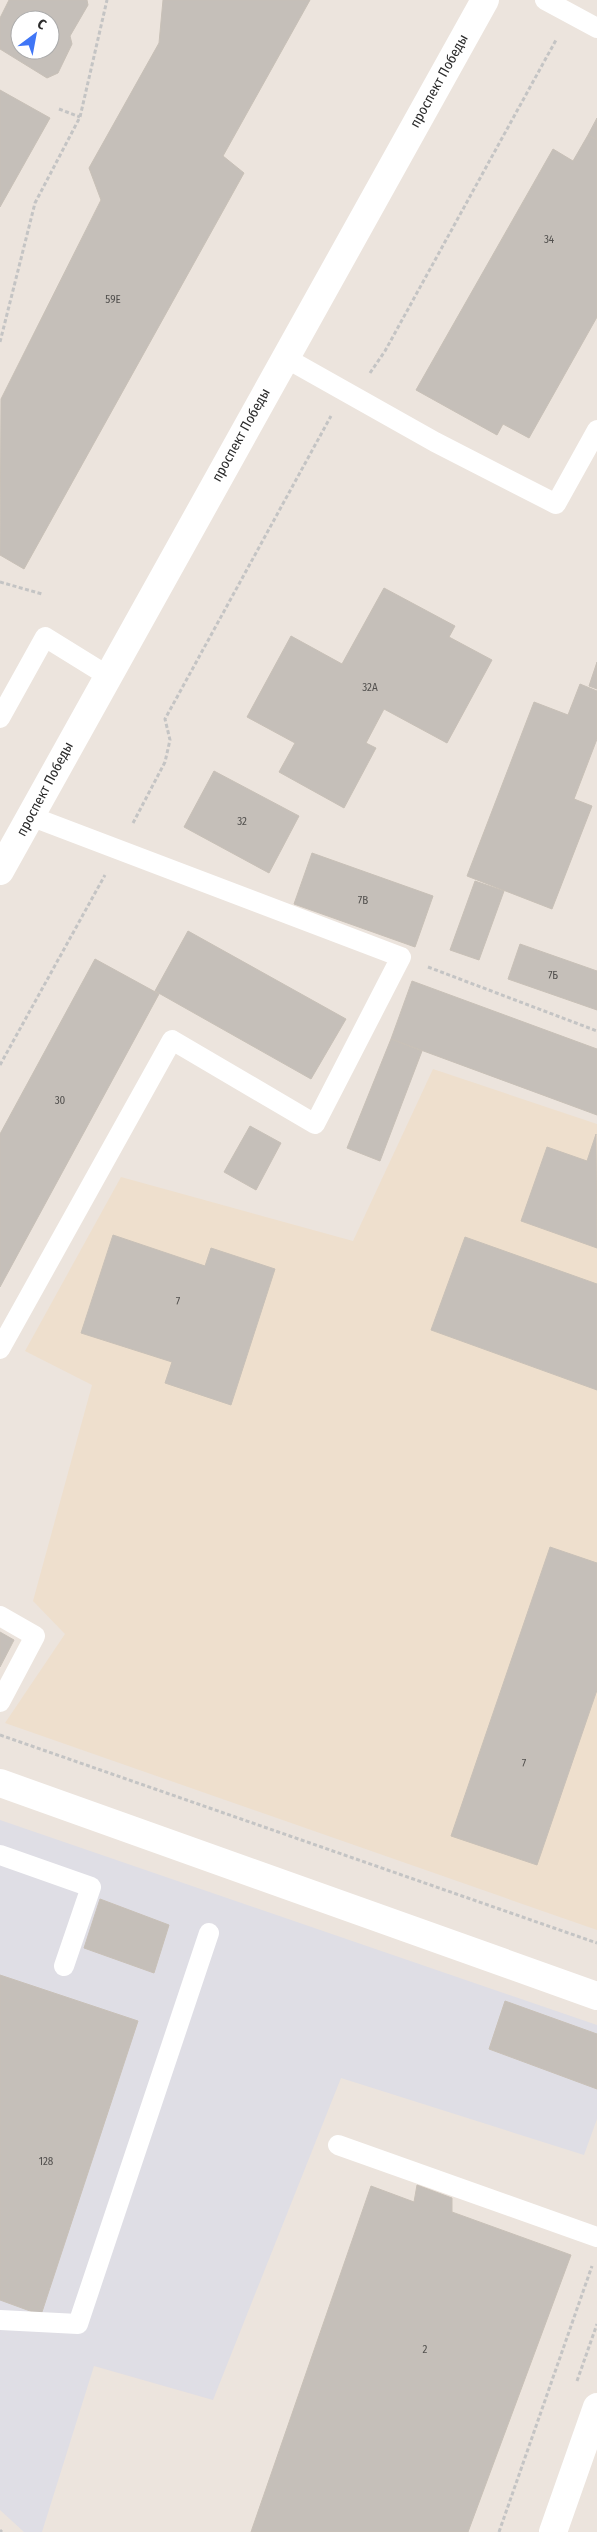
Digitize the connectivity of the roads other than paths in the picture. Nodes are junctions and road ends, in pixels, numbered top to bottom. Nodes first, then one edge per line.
1 (485, 0) edge
2 (545, 0) edge
3 (597, 28) edge
4 (284, 357) junction
5 (597, 430) edge
6 (108, 676) junction
7 (0, 718) edge
8 (30, 816) junction
9 (0, 871) edge
10 (0, 1349) edge
11 (0, 1616) edge
12 (0, 1702) edge
13 (0, 1783) edge
14 (0, 1854) edge
15 (210, 1933) dead end
16 (64, 1966) dead end
17 (597, 1996) edge
18 (338, 2144) dead end
19 (597, 2237) edge
20 (0, 2320) edge
21 (597, 2407) edge
22 (553, 2532) edge

1 - 4 street, проспект Победы
2 - 3 lane
4 - 5 lane
4 - 6 street, проспект Победы
6 - 7 lane
6 - 8 street, проспект Победы
8 - 9 street, проспект Победы
8 - 10 lane
11 - 12 lane
13 - 17 street
14 - 16 lane
15 - 20 lane
18 - 19 lane
21 - 22 street

